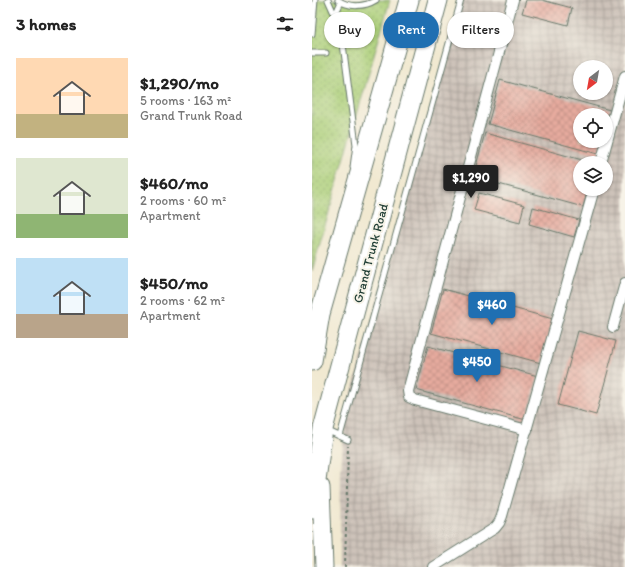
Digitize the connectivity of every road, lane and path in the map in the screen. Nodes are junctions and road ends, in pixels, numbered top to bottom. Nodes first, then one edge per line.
1 (315, 0) edge
2 (328, 0) edge
3 (376, 0) edge
4 (409, 0) edge
5 (438, 0) edge
6 (460, 0) edge
7 (513, 0) edge
8 (340, 1) edge
9 (334, 12) edge
10 (336, 12) edge
11 (312, 34) edge
12 (344, 48) edge
13 (312, 53) edge
14 (326, 53) dead end
15 (625, 76) edge
16 (603, 156) edge
17 (351, 176) dead end
18 (349, 192) dead end
19 (592, 196) edge
20 (343, 231) junction
21 (625, 283) edge
22 (613, 327) dead end
23 (312, 361) edge
24 (527, 430) junction
25 (331, 433) junction
26 (348, 440) joint
27 (319, 451) junction
28 (312, 509) edge
29 (324, 567) edge
30 (345, 567) edge
31 (433, 567) edge

1 - 11 lane
2 - 9 lane
3 - 8 lane
4 - 20 highway
5 - 25 highway, Grand Trunk Road
6 - 25 lane
7 - 24 street
8 - 10 lane
12 - 17 lane
13 - 14 lane
15 - 16 street
18 - 20 lane
19 - 24 street
20 - 23 highway
21 - 22 street
24 - 31 street
25 - 26 lane
25 - 27 highway, Grand Trunk Road
26 - 30 path
27 - 28 highway, Grand Trunk Road
27 - 29 main road

